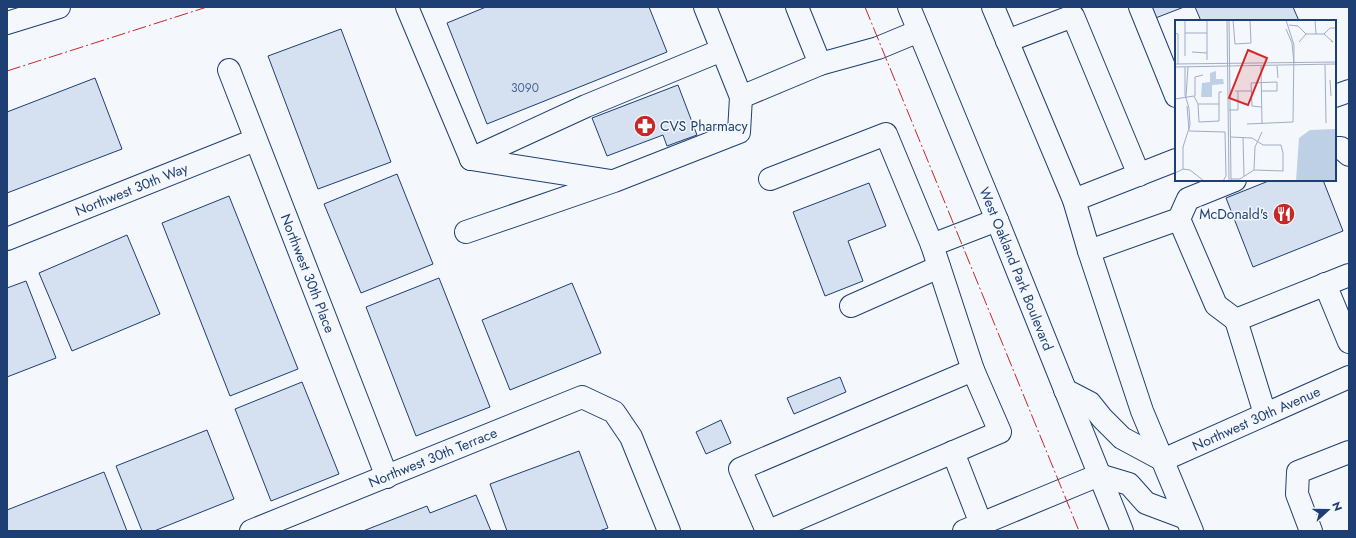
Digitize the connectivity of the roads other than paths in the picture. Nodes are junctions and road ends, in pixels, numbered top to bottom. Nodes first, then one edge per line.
1 (59, 7) edge
2 (408, 7) edge
3 (705, 7) edge
4 (796, 7) edge
5 (909, 7) edge
6 (993, 7) edge
7 (1140, 7) edge
8 (1071, 12) edge
9 (7, 24) edge
10 (919, 31) junction
11 (1007, 41) junction
12 (722, 50) junction
13 (820, 64) junction
14 (229, 70) dead end
15 (1349, 91) edge
16 (1175, 94) edge
17 (1336, 96) edge
18 (741, 97) junction
19 (255, 140) junction
20 (1336, 148) edge
21 (1349, 155) edge
22 (471, 159) junction
23 (1175, 160) edge
24 (1138, 175) junction
25 (770, 179) dead end
26 (1233, 181) edge
27 (614, 182) junction
28 (1074, 200) junction
29 (1179, 219) junction
30 (997, 220) junction
31 (466, 232) dead end
32 (7, 239) edge
33 (932, 245) junction
34 (1089, 251) junction
35 (939, 267) junction
36 (1349, 275) edge
37 (1325, 284) junction
38 (851, 306) dead end
39 (1236, 320) junction
40 (1349, 342) edge
41 (973, 370) junction
42 (1349, 377) edge
43 (1065, 390) junction
44 (1265, 414) junction
45 (953, 452) junction
46 (1349, 452) edge
47 (1163, 460) junction
48 (1099, 475) junction
49 (387, 477) junction
50 (1189, 524) edge
51 (969, 529) edge
52 (251, 531) edge
53 (669, 531) edge
54 (768, 531) edge
55 (1122, 531) edge
56 (1311, 531) edge

1 - 9 street
2 - 22 street
3 - 12 street
4 - 13 street
5 - 10 street, West Oakland Park Boulevard
6 - 11 street
7 - 16 street
8 - 11 street
8 - 24 street
10 - 13 street
10 - 30 street, West Oakland Park Boulevard
11 - 28 street
12 - 18 street
12 - 22 street
13 - 18 street
14 - 19 street, Northwest 30th Place
15 - 17 street
18 - 27 street
19 - 32 street, Northwest 30th Way
19 - 49 street, Northwest 30th Place
20 - 21 street
22 - 27 street
23 - 24 street
24 - 28 street
25 - 33 street
26 - 29 street
27 - 31 street
28 - 34 street
29 - 34 street
29 - 39 street
30 - 33 street
30 - 43 street, West Oakland Park Boulevard
33 - 35 street
34 - 47 street
35 - 38 street
35 - 41 street
36 - 37 street
37 - 39 street
37 - 40 street
39 - 44 street
41 - 45 street
41 - 54 street
42 - 44 street, Northwest 30th Avenue
43 - 47 street
43 - 48 street, West Oakland Park Boulevard
44 - 47 street, Northwest 30th Avenue
45 - 51 street
45 - 54 street
46 - 56 street
47 - 50 street
48 - 50 street
48 - 51 street
48 - 55 street, West Oakland Park Boulevard
49 - 52 street, Northwest 30th Terrace
49 - 53 street, Northwest 30th Terrace

